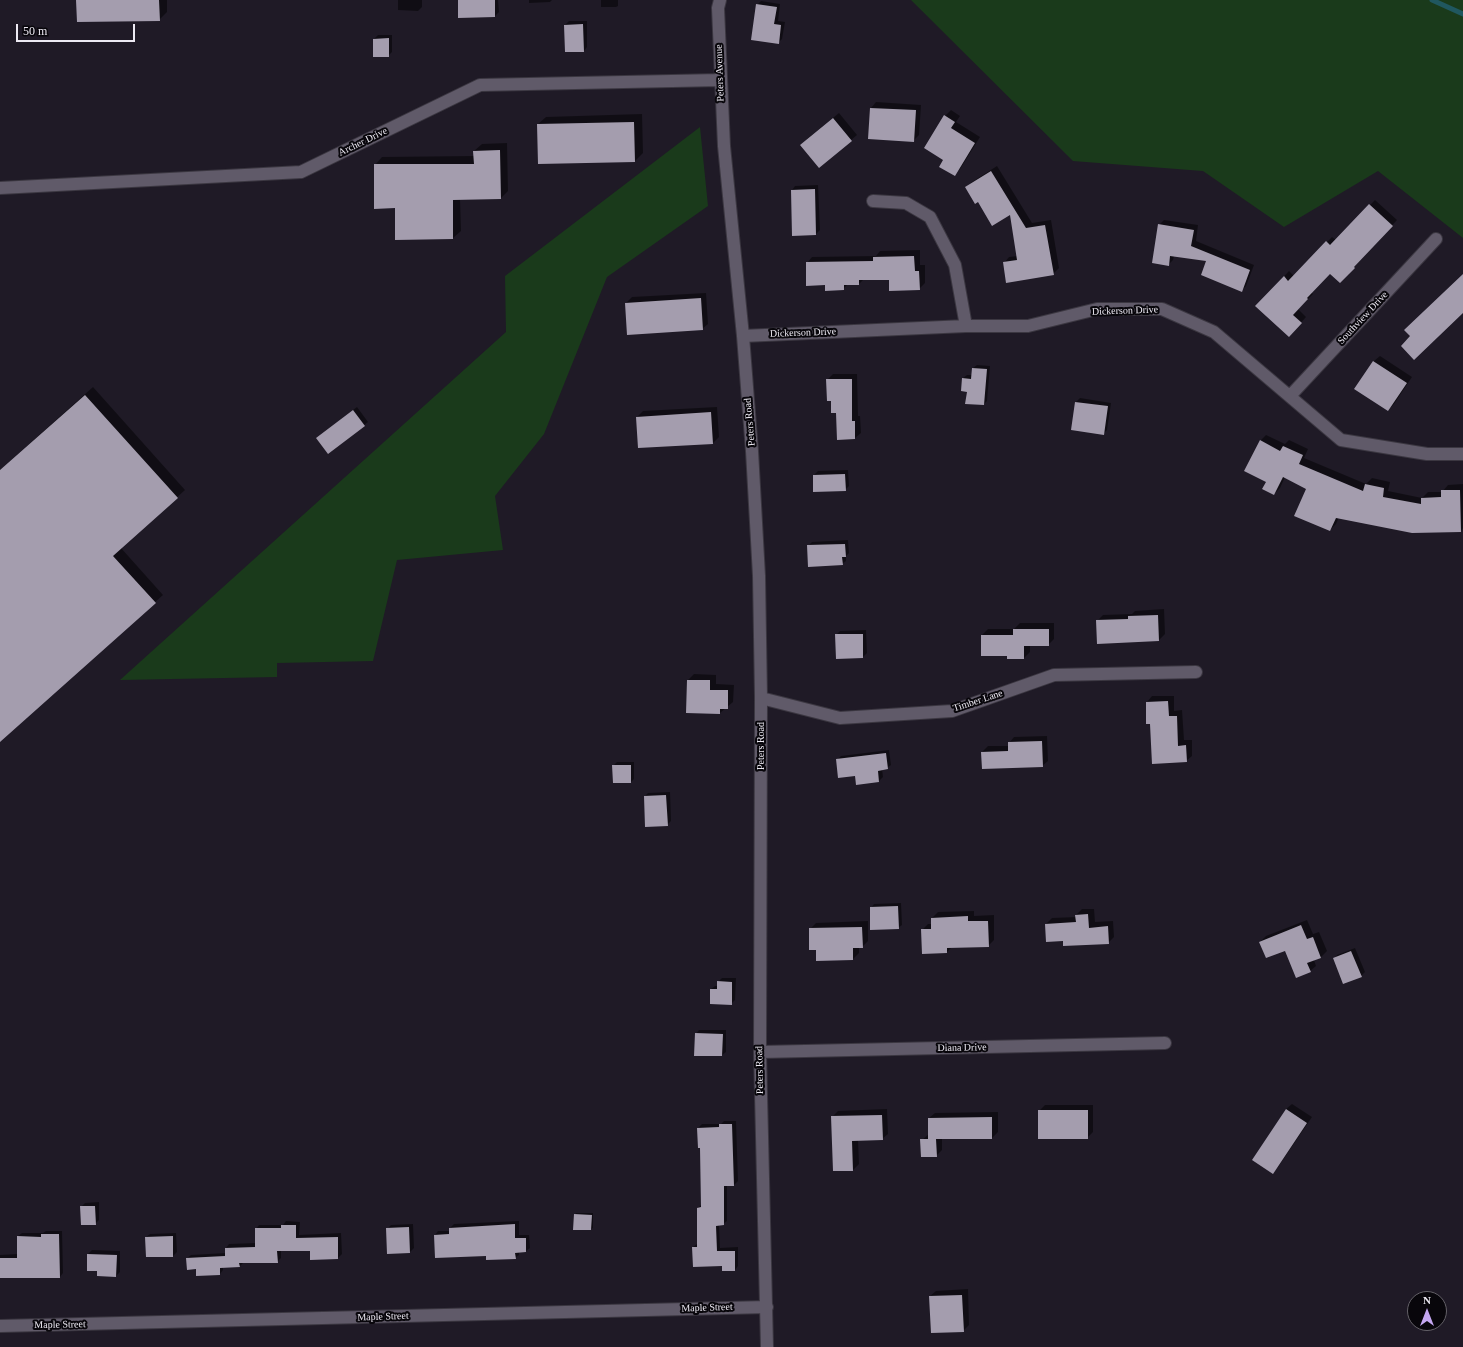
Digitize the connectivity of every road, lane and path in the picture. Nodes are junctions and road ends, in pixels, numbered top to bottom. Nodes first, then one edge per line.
1 (720, 0) edge
2 (720, 80) junction
3 (724, 146) joint
4 (0, 188) edge
5 (873, 201) dead end
6 (1436, 240) dead end
7 (966, 326) junction
8 (743, 336) junction
9 (1290, 396) junction
10 (1463, 454) edge
11 (1196, 672) dead end
12 (761, 698) junction
13 (1165, 1043) dead end
14 (760, 1052) junction
15 (767, 1307) junction
16 (0, 1326) edge
17 (767, 1347) edge

1 - 2 street, Peters Avenue
2 - 3 street, Peters Avenue
2 - 4 street, Archer Drive
3 - 8 street, Peters Road
5 - 7 street
6 - 9 street, Southview Drive
7 - 8 street, Dickerson Drive
7 - 9 street, Dickerson Drive
8 - 12 street, Peters Road
9 - 10 street, Dickerson Drive
11 - 12 street, Timber Lane
12 - 14 street, Peters Road
13 - 14 street, Diana Drive
14 - 15 street, Peters Road
15 - 16 street, Maple Street
15 - 17 street, Peters Road

